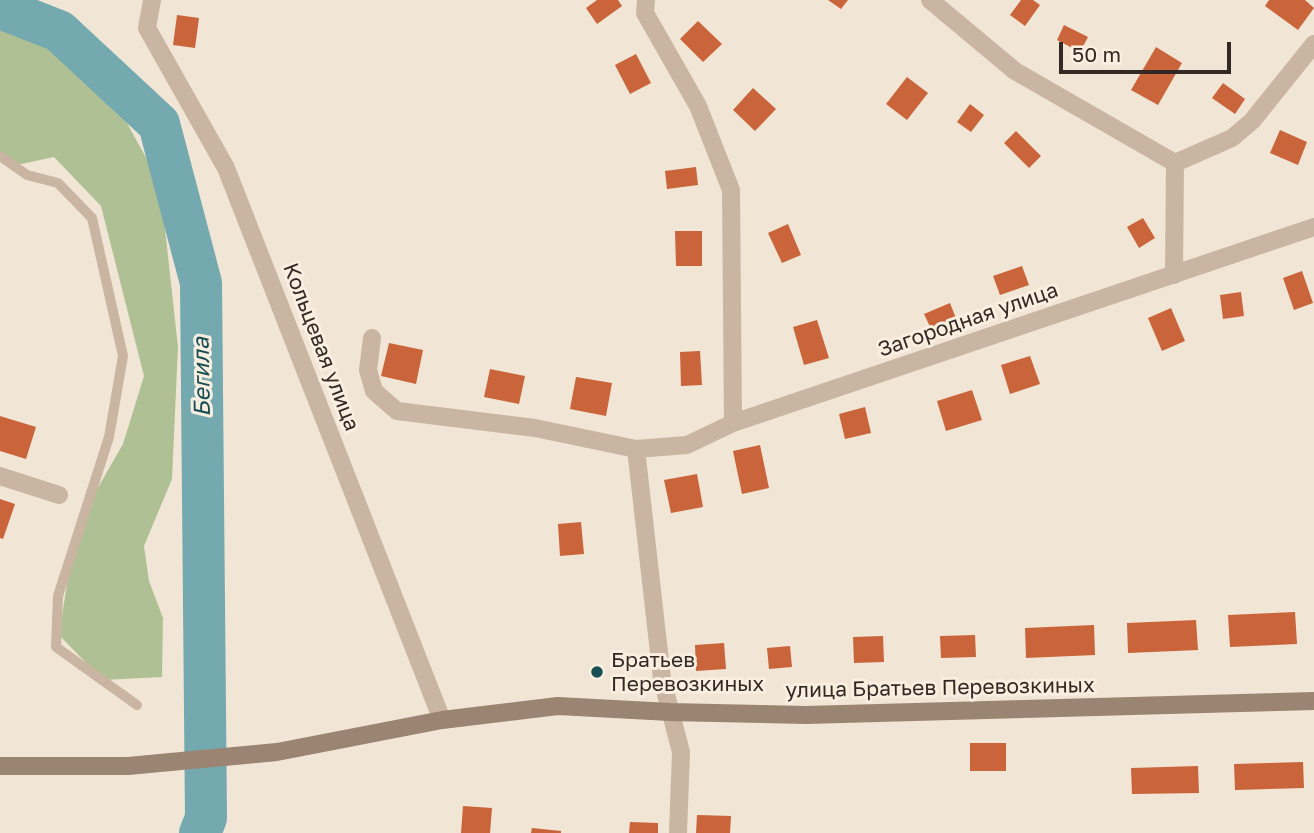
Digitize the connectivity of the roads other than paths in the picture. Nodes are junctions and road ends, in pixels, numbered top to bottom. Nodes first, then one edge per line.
1 (152, 0) edge
2 (646, 0) edge
3 (930, 0) edge
4 (1314, 44) edge
5 (0, 156) edge
6 (1175, 163) junction
7 (1314, 227) edge
8 (1174, 275) junction
9 (372, 338) dead end
10 (733, 423) junction
11 (636, 449) junction
12 (0, 476) edge
13 (59, 495) dead end
14 (1314, 701) edge
15 (137, 705) dead end
16 (670, 712) junction
17 (442, 720) junction
18 (0, 766) edge
19 (678, 833) edge

1 - 17 street, Кольцевая улица
2 - 10 street
3 - 6 street
4 - 6 street
5 - 15 lane
6 - 8 street
7 - 8 street, Загородная улица
8 - 10 street, Загородная улица
9 - 11 street, Загородная улица
10 - 11 street, Загородная улица
11 - 16 street
12 - 13 street
14 - 16 street, улица Братьев Перевозкиных
16 - 17 street, улица Братьев Перевозкиных
16 - 19 street
17 - 18 street, улица Братьев Перевозкиных

